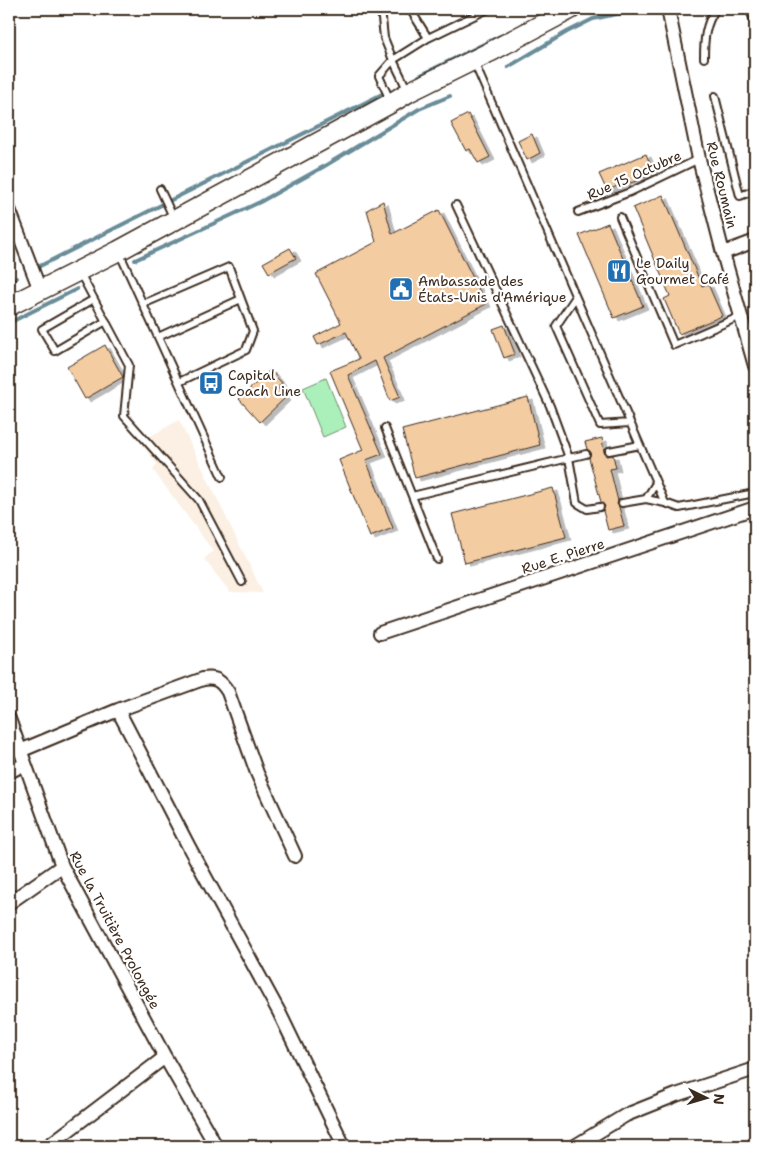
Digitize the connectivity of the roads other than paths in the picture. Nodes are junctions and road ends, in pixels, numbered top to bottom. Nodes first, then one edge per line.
1 (381, 9) edge
2 (410, 9) edge
3 (488, 9) edge
4 (571, 9) edge
5 (668, 9) edge
6 (716, 9) edge
7 (749, 9) edge
8 (755, 22) edge
9 (428, 38) junction
10 (704, 58) dead end
11 (393, 60) junction
12 (473, 61) junction
13 (409, 92) junction
14 (715, 96) dead end
15 (391, 103) junction
16 (699, 159) junction
17 (160, 189) dead end
18 (755, 190) edge
19 (456, 206) dead end
20 (9, 209) edge
21 (578, 212) dead end
22 (620, 217) dead end
23 (174, 220) junction
24 (13, 233) edge
25 (755, 241) edge
26 (118, 251) junction
27 (723, 253) junction
28 (79, 270) junction
29 (40, 290) junction
30 (575, 298) junction
31 (94, 299) junction
32 (242, 299) junction
33 (143, 304) junction
34 (9, 306) edge
35 (741, 316) junction
36 (106, 321) junction
37 (158, 337) junction
38 (755, 366) edge
39 (179, 382) junction
40 (630, 423) junction
41 (385, 428) dead end
42 (640, 445) junction
43 (609, 451) dead end
44 (586, 454) dead end
45 (568, 458) junction
46 (222, 477) dead end
47 (656, 483) junction
48 (755, 493) edge
49 (412, 496) junction
50 (646, 499) junction
51 (622, 503) dead end
52 (665, 503) junction
53 (600, 507) dead end
54 (755, 508) edge
55 (437, 559) dead end
56 (242, 582) dead end
57 (380, 633) dead end
58 (118, 710) junction
59 (9, 719) edge
60 (20, 751) junction
61 (25, 764) junction
62 (9, 772) edge
63 (295, 856) dead end
64 (62, 866) junction
65 (9, 902) edge
66 (165, 1057) junction
67 (755, 1069) edge
68 (48, 1146) edge
69 (216, 1146) edge
70 (344, 1146) edge
71 (576, 1146) edge

1 - 11 lane
2 - 9 lane
3 - 9 lane
4 - 12 main road
5 - 16 street, Rue Roumain
6 - 10 lane
7 - 8 lane
9 - 11 lane
11 - 13 lane
11 - 15 lane
12 - 13 main road
12 - 30 lane
13 - 15 main road
14 - 18 lane
15 - 23 main road
16 - 21 lane, Rue 15 Octubre
16 - 27 street, Rue Roumain
17 - 23 lane
19 - 45 lane
20 - 24 street
22 - 35 lane
23 - 26 main road
24 - 29 street
25 - 27 street
26 - 28 main road
26 - 33 lane
27 - 35 street, Rue Roumain
28 - 29 main road
28 - 31 lane
29 - 34 main road
30 - 40 lane
30 - 40 lane
31 - 36 lane
31 - 36 lane
32 - 33 lane
32 - 37 lane
32 - 39 lane
33 - 37 lane
35 - 38 street, Rue Roumain
36 - 56 lane
37 - 39 lane
39 - 46 lane
40 - 42 lane
41 - 49 lane
42 - 43 lane
42 - 47 lane
44 - 45 lane
45 - 49 lane
45 - 53 lane
47 - 50 lane
47 - 52 lane
48 - 52 lane
49 - 55 lane
50 - 51 lane
50 - 52 lane
54 - 57 street, Rue E. Pierre
58 - 60 street
58 - 63 street
58 - 70 street
59 - 60 street, Rue la Truitière Prolongée
60 - 61 street, Rue la Truitière Prolongée
61 - 62 street
61 - 64 street, Rue la Truitière Prolongée
64 - 65 street
64 - 66 street, Rue la Truitière Prolongée
66 - 68 street
66 - 69 street, Rue la Truitière Prolongée
67 - 71 street

